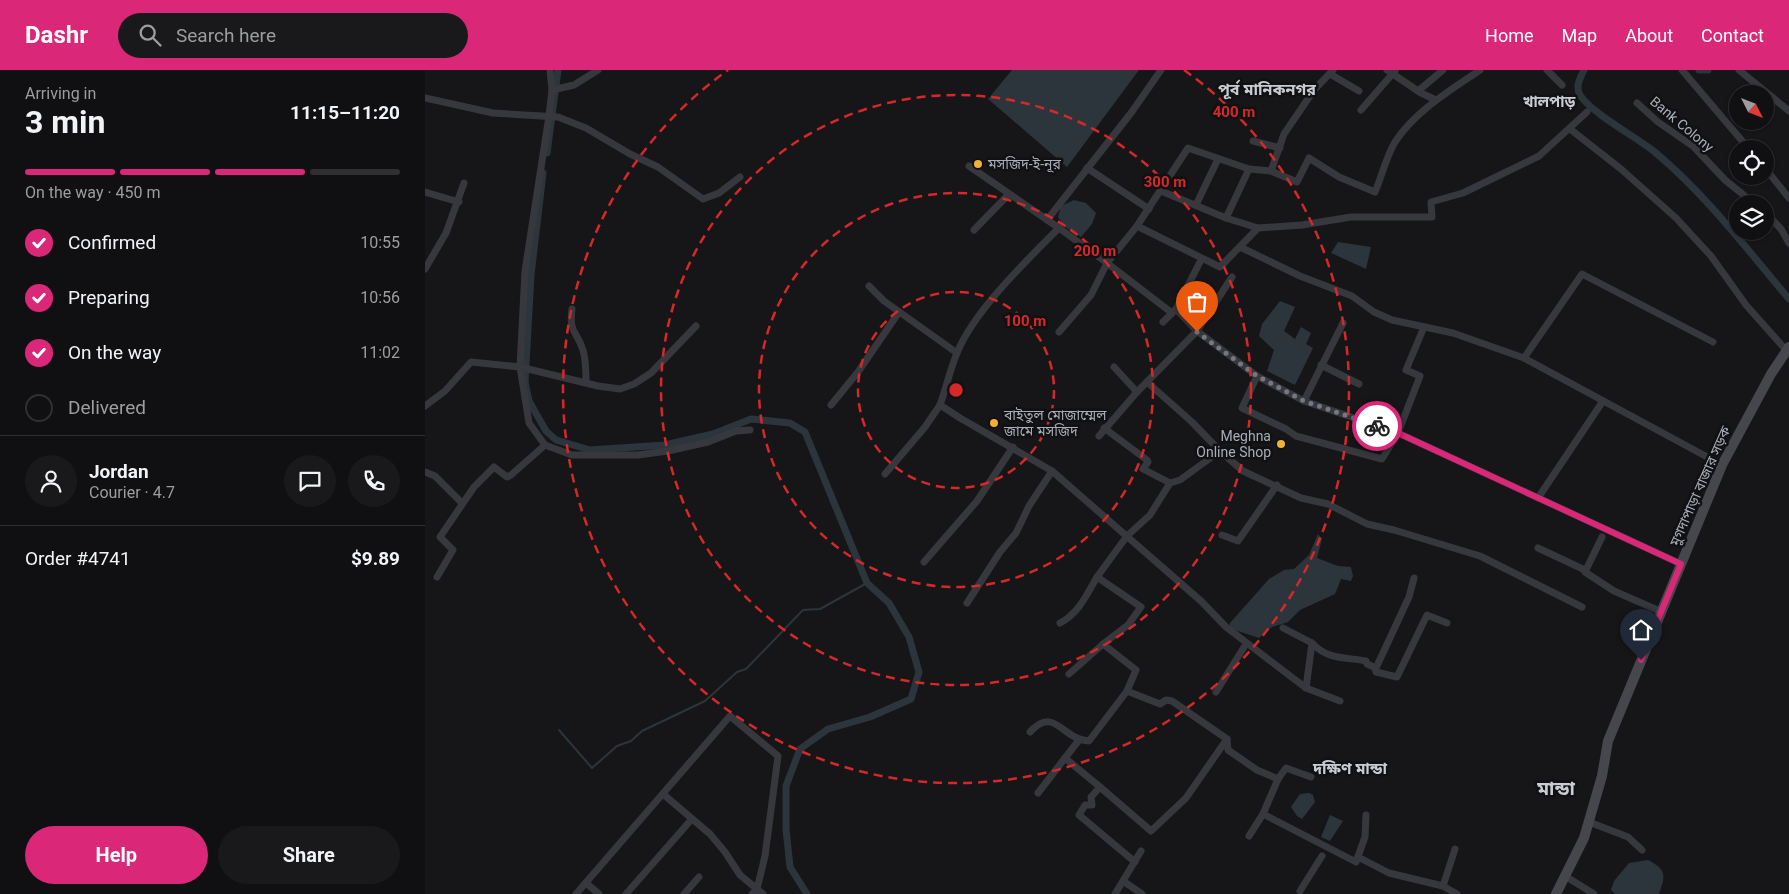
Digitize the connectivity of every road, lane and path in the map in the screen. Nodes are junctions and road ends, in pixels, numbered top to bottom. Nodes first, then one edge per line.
1 (550, 70) edge
2 (598, 70) edge
3 (1161, 70) edge
4 (1443, 70) edge
5 (1480, 70) edge
6 (1547, 70) edge
7 (1682, 70) edge
8 (1739, 70) edge
9 (1392, 71) edge
10 (1332, 72) edge
11 (1561, 84) dead end
12 (556, 90) junction
13 (1418, 91) junction
14 (1359, 92) dead end
15 (425, 98) edge
16 (1436, 100) junction
17 (1637, 103) dead end
18 (1361, 110) dead end
19 (1789, 111) edge
20 (1587, 112) dead end
21 (553, 116) junction
22 (1570, 129) junction
23 (1741, 140) edge
24 (1253, 141) dead end
25 (1280, 148) junction
26 (1218, 159) junction
27 (969, 166) dead end
28 (1087, 168) junction
29 (1249, 169) junction
30 (1271, 171) junction
31 (740, 177) dead end
32 (1774, 179) edge
33 (464, 183) dead end
34 (1161, 191) junction
35 (425, 192) edge
36 (1009, 194) junction
37 (1744, 195) edge
38 (1789, 198) edge
39 (459, 202) junction
40 (1196, 205) junction
41 (1149, 209) junction
42 (1226, 218) junction
43 (1047, 220) junction
44 (1774, 222) edge
45 (1137, 226) junction
46 (1059, 228) junction
47 (1259, 228) junction
48 (973, 230) dead end
49 (1789, 243) edge
50 (1240, 247) junction
51 (1201, 260) junction
52 (1107, 263) junction
53 (426, 268) edge
54 (1232, 277) dead end
55 (869, 286) dead end
56 (572, 309) dead end
57 (1174, 311) junction
58 (899, 312) junction
59 (1163, 322) dead end
60 (1343, 323) dead end
61 (696, 326) dead end
62 (1424, 327) junction
63 (1059, 332) dead end
64 (1197, 332) junction
65 (1713, 342) dead end
66 (1788, 349) edge
67 (957, 354) junction
68 (1524, 358) junction
69 (1321, 365) junction
70 (1114, 366) dead end
71 (521, 368) junction
72 (1257, 376) junction
73 (586, 382) junction
74 (1147, 382) junction
75 (1359, 384) dead end
76 (1137, 392) junction
77 (1304, 401) junction
78 (1603, 401) junction
79 (831, 405) dead end
80 (940, 405) junction
81 (425, 406) edge
82 (1104, 428) junction
83 (750, 430) dead end
84 (1398, 433) junction
85 (1099, 436) dead end
86 (545, 445) junction
87 (1013, 447) junction
88 (1220, 451) junction
89 (1722, 465) junction
90 (1052, 471) junction
91 (425, 472) edge
92 (885, 474) dead end
93 (1170, 483) junction
94 (1277, 486) junction
95 (1538, 498) junction
96 (462, 503) junction
97 (1222, 535) dead end
98 (1127, 536) junction
99 (1602, 537) dead end
100 (1538, 548) dead end
101 (924, 562) dead end
102 (1681, 564) junction
103 (1585, 570) junction
104 (1097, 576) junction
105 (437, 577) dead end
106 (1414, 578) dead end
107 (967, 603) dead end
108 (1582, 607) dead end
109 (1662, 612) junction
110 (1060, 623) dead end
111 (1447, 623) dead end
112 (1283, 628) dead end
113 (1312, 643) junction
114 (1103, 644) junction
115 (1246, 644) junction
116 (1375, 668) junction
117 (1069, 674) dead end
118 (1306, 688) junction
119 (1127, 691) junction
120 (1216, 692) dead end
121 (1340, 701) dead end
122 (1030, 732) dead end
123 (1227, 739) junction
124 (1079, 740) junction
125 (1065, 758) junction
126 (1311, 777) dead end
127 (1278, 779) junction
128 (1100, 787) junction
129 (1039, 793) dead end
130 (663, 794) junction
131 (1263, 814) junction
132 (1366, 815) dead end
133 (691, 820) junction
134 (1589, 822) junction
135 (1249, 836) dead end
136 (1455, 849) dead end
137 (1643, 850) dead end
138 (1141, 851) dead end
139 (1322, 856) dead end
140 (1358, 857) junction
141 (1135, 862) junction
142 (1565, 876) junction
143 (699, 877) dead end
144 (1123, 881) junction
145 (586, 883) junction
146 (1443, 886) junction
147 (757, 892) edge
148 (1300, 893) edge
149 (577, 894) edge
150 (599, 894) edge
151 (626, 894) edge
152 (684, 894) edge
153 (1115, 894) edge
154 (1142, 894) edge
155 (1457, 894) edge
156 (1556, 894) edge
157 (1594, 894) edge

1 - 12 street
2 - 12 street
3 - 28 street
4 - 13 street
5 - 16 street
6 - 11 street
7 - 23 street
8 - 19 street
9 - 13 street
9 - 18 street
10 - 14 street
10 - 25 street
12 - 21 street
13 - 16 street
15 - 21 street
16 - 30 street
17 - 37 street, Bank Colony
20 - 22 street
21 - 31 street
21 - 71 street
22 - 47 street
22 - 66 street
24 - 25 street
25 - 30 street
26 - 29 street
26 - 34 street
26 - 40 street
27 - 36 street
28 - 41 street
28 - 43 street
29 - 30 street
29 - 42 street
32 - 38 street
33 - 39 street
34 - 40 street
34 - 41 street
35 - 39 street
36 - 43 street
36 - 48 street
39 - 53 street
40 - 42 street
41 - 45 street
42 - 47 street
43 - 46 street
44 - 49 street
45 - 51 street
45 - 52 street
46 - 52 street
46 - 67 street
47 - 50 street
50 - 51 street
50 - 62 street
51 - 57 street
52 - 57 street
52 - 63 street
54 - 64 street
55 - 58 street
56 - 73 street
57 - 59 street
57 - 64 street
58 - 67 street
58 - 79 street
60 - 69 street
61 - 73 street
62 - 68 street
62 - 84 street
64 - 72 street
64 - 74 street
65 - 68 street
66 - 89 street, মুগদাপাড়া বাজার সড়ক
67 - 80 street
68 - 78 street
69 - 75 street
69 - 77 street
70 - 76 street
71 - 73 street
71 - 81 street
71 - 86 street
72 - 77 street
72 - 84 street
74 - 76 street
74 - 88 street
76 - 82 street
77 - 84 street
78 - 89 street
78 - 95 street
80 - 87 street
80 - 92 street
82 - 85 street
82 - 93 street
83 - 86 street
84 - 95 street
86 - 96 street
87 - 90 street
87 - 101 street
88 - 93 street
88 - 94 street
89 - 102 street, মুগদাপাড়া বাজার সড়ক
90 - 98 street
90 - 107 street
91 - 96 street
93 - 98 street
94 - 97 street
94 - 108 street
95 - 102 street
96 - 105 street
98 - 104 street
98 - 115 street
99 - 103 street
100 - 103 street
102 - 109 street, মুগদাপাড়া বাজার সড়ক
103 - 109 street
104 - 110 street
104 - 114 street
106 - 116 street
109 - 134 street, মুগদাপাড়া বাজার সড়ক
111 - 116 street
112 - 113 street
113 - 116 street
113 - 118 street
114 - 117 street
114 - 119 street
115 - 118 street
115 - 120 street
118 - 121 street
119 - 123 street
119 - 124 street
122 - 124 street
123 - 127 street
123 - 128 street
124 - 125 street
125 - 128 street
125 - 129 street
126 - 127 street
127 - 131 street
128 - 141 street
130 - 133 street
130 - 145 street
130 - 147 street
131 - 135 street
131 - 140 street
132 - 140 street
133 - 147 street
133 - 151 street
134 - 137 street
134 - 142 street, মুগদাপাড়া বাজার সড়ক
136 - 146 street
138 - 141 street
139 - 148 street
140 - 146 street
141 - 144 street
142 - 156 street, মুগদাপাড়া বাজার সড়ক
142 - 157 street
143 - 152 street
144 - 153 street
144 - 154 street
145 - 149 street
145 - 150 street
146 - 155 street

